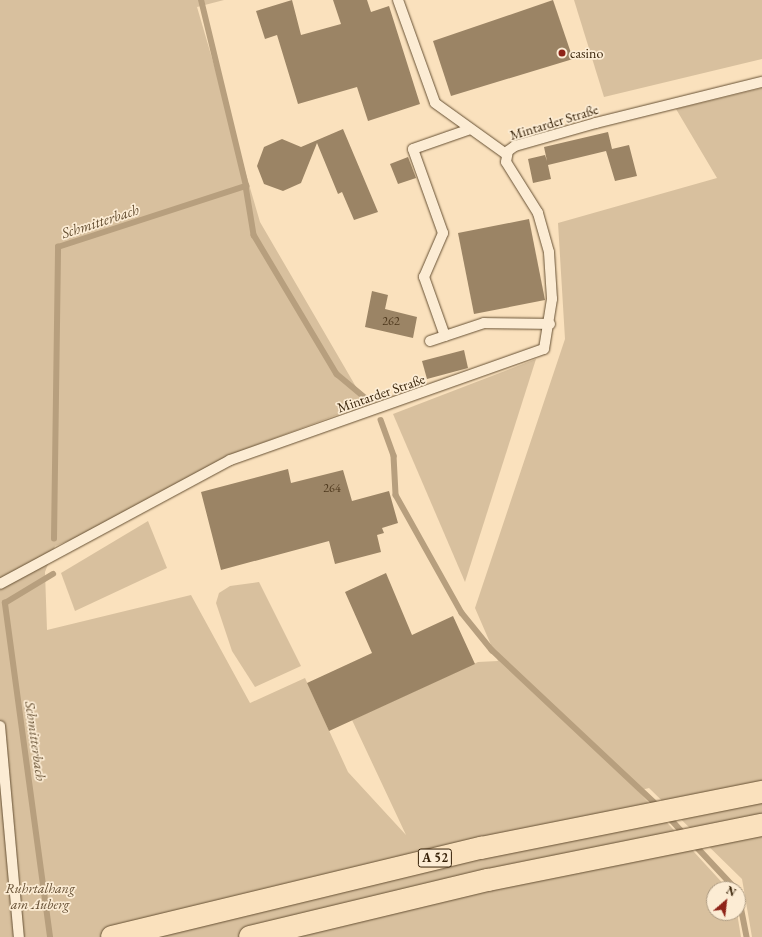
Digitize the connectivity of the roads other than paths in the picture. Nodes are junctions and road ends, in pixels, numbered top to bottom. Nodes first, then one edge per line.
1 (398, 0) edge
2 (762, 82) edge
3 (470, 129) junction
4 (506, 154) junction
5 (550, 324) junction
6 (444, 336) junction
7 (430, 341) dead end
8 (0, 584) edge
9 (0, 726) edge
10 (762, 792) edge
11 (762, 825) edge
12 (19, 937) edge
13 (112, 937) edge
14 (250, 937) edge

1 - 3 lane
2 - 4 lane, Mintarder Straße
3 - 4 lane
3 - 6 lane
4 - 5 lane, Mintarder Straße
5 - 6 lane
5 - 8 lane, Mintarder Straße
6 - 7 lane
9 - 12 lane
10 - 13 highway, A 52
11 - 14 highway, A 52

